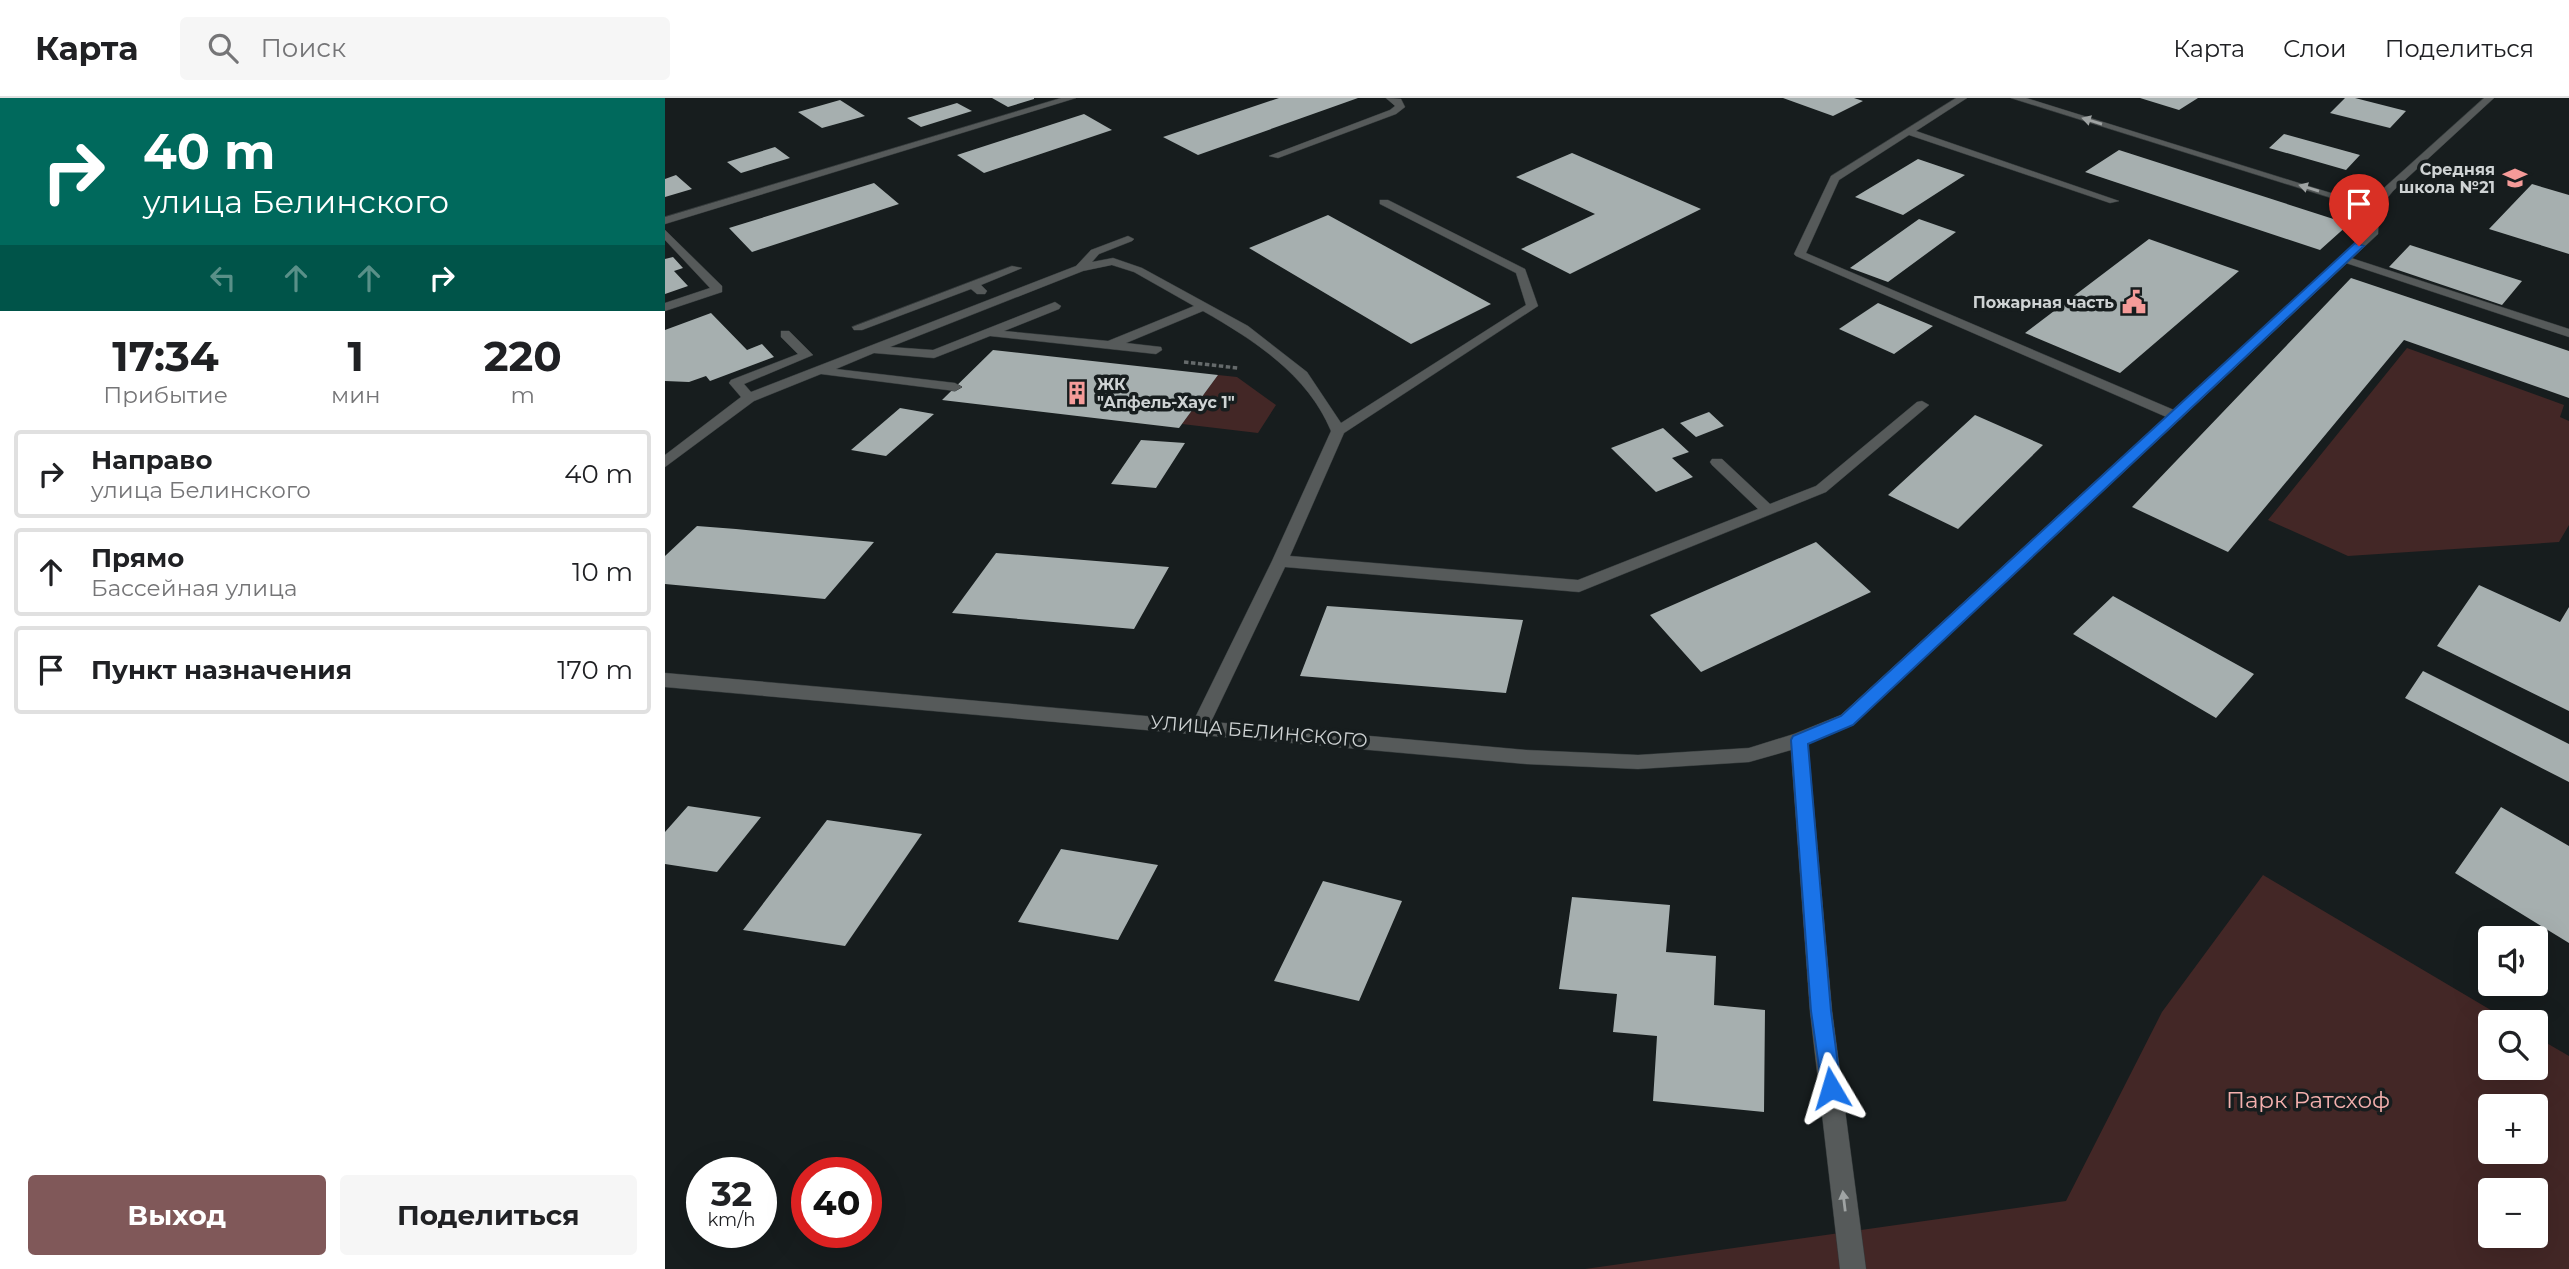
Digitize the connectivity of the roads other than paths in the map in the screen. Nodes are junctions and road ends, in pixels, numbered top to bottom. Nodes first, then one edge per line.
1 (1070, 98) edge
2 (1391, 98) edge
3 (1962, 98) edge
4 (2016, 98) edge
5 (2489, 98) edge
6 (1909, 132) junction
7 (1274, 156) dead end
8 (2114, 201) dead end
9 (1384, 202) dead end
10 (2374, 208) junction
11 (665, 221) edge
12 (665, 233) edge
13 (1128, 239) dead end
14 (2344, 259) junction
15 (1016, 268) dead end
16 (1080, 268) junction
17 (973, 284) junction
18 (995, 301) junction
19 (1055, 306) dead end
20 (665, 307) edge
21 (1203, 307) junction
22 (858, 327) dead end
23 (989, 332) junction
24 (2569, 333) edge
25 (785, 334) dead end
26 (1109, 345) junction
27 (872, 350) junction
28 (1156, 350) road end
29 (819, 371) junction
30 (955, 387) dead end
31 (749, 398) junction
32 (1922, 405) dead end
33 (2176, 416) junction
34 (1338, 431) junction
35 (1717, 462) dead end
36 (665, 463) edge
37 (1768, 510) junction
38 (1280, 561) junction
39 (665, 680) edge
40 (1200, 726) junction
41 (1799, 740) junction
42 (1853, 1269) edge

1 - 11 street
2 - 7 street
3 - 6 street
10 -> 4 street
5 - 10 street
6 - 8 street
6 - 33 street
9 - 34 street
10 - 14 street
12 - 20 street
13 - 16 street
14 - 24 street
14 - 33 street
15 - 17 street
16 - 18 street
16 - 21 street
17 - 18 street
17 - 22 street
18 - 27 street
19 - 23 street
21 - 26 street
21 - 34 street
23 - 26 street
23 - 27 street
25 - 31 street
26 - 28 street
27 - 29 street
29 - 30 street
29 - 31 street
31 - 36 street
32 - 37 street
33 - 41 street, УЛИЦА БЕЛИНСКОГО
34 - 38 street
35 - 37 street
37 - 38 street
38 - 40 street
39 - 40 street, УЛИЦА БЕЛИНСКОГО
40 - 41 street, УЛИЦА БЕЛИНСКОГО
42 -> 41 street

